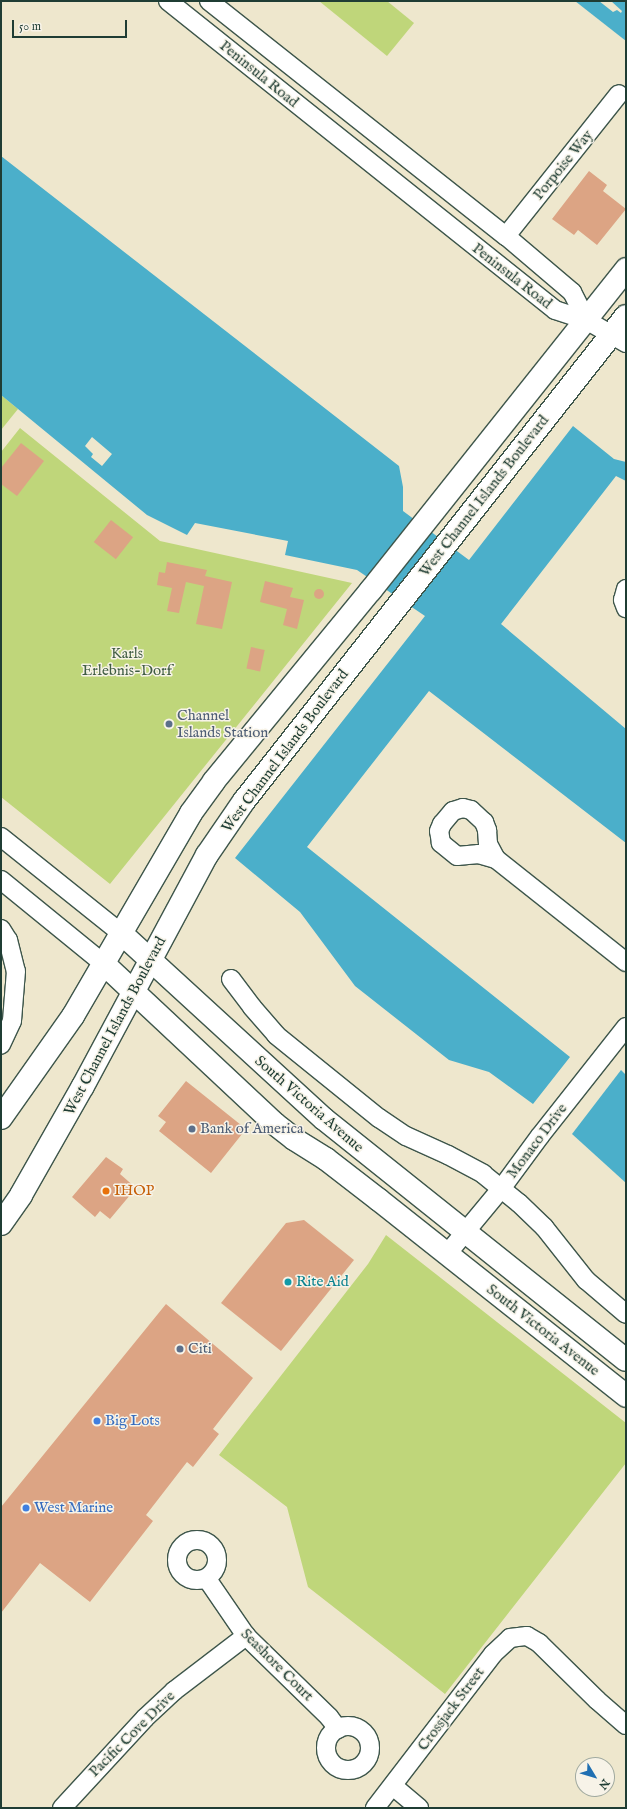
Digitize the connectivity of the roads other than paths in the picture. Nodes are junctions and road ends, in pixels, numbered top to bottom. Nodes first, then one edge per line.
1 (168, 1) edge
2 (209, 1) edge
3 (286, 63) junction
4 (270, 83) junction
5 (619, 94) dead end
6 (420, 170) junction
7 (403, 190) junction
8 (506, 236) junction
9 (626, 269) edge
10 (626, 316) edge
11 (586, 320) junction
12 (619, 339) edge
13 (626, 589) edge
14 (626, 608) edge
15 (1, 837) edge
16 (496, 859) dead end
17 (1, 880) edge
18 (121, 933) junction
19 (4, 934) edge
20 (150, 960) junction
21 (626, 962) edge
22 (104, 964) junction
23 (231, 978) dead end
24 (134, 992) junction
25 (626, 1027) edge
26 (1, 1045) edge
27 (1, 1118) edge
28 (501, 1189) junction
29 (1, 1224) edge
30 (466, 1233) junction
31 (448, 1254) junction
32 (626, 1314) edge
33 (626, 1360) edge
34 (626, 1396) edge
35 (207, 1579) dead end
36 (246, 1636) junction
37 (626, 1725) edge
38 (338, 1729) dead end
39 (393, 1786) junction
40 (62, 1808) edge
41 (375, 1808) edge
42 (420, 1808) edge

1 - 4 street, Peninsula Road
2 - 3 street, Peninsula Road
3 - 4 street
3 - 6 street, Peninsula Road
4 - 7 street, Peninsula Road
5 - 8 street, Porpoise Way
6 - 7 street
6 - 8 street, Peninsula Road
7 - 11 street, Peninsula Road
8 - 11 street, Peninsula Road
9 - 11 main road, West Channel Islands Boulevard
10 - 12 main road, West Channel Islands Boulevard
11 - 12 street
11 - 18 main road, West Channel Islands Boulevard
12 - 20 main road, West Channel Islands Boulevard
13 - 14 street
15 - 18 street, South Victoria Avenue
16 - 21 street
17 - 22 street, South Victoria Avenue
18 - 20 main road, South Victoria Avenue
18 - 22 main road, West Channel Islands Boulevard
19 - 26 street
20 - 24 main road, West Channel Islands Boulevard
20 - 30 main road, South Victoria Avenue
22 - 24 main road, South Victoria Avenue
22 - 27 main road, West Channel Islands Boulevard
23 - 28 street
24 - 29 main road, West Channel Islands Boulevard
24 - 31 main road, South Victoria Avenue
25 - 28 street, Monaco Drive
28 - 30 street, Monaco Drive
28 - 32 street
30 - 31 street, Monaco Drive
30 - 33 main road, South Victoria Avenue
31 - 34 main road, South Victoria Avenue
35 - 36 street, Seashore Court
36 - 38 street, Seashore Court
36 - 40 street, Pacific Cove Drive
37 - 39 street, Crossjack Street
39 - 41 street, Crossjack Street
39 - 42 street

